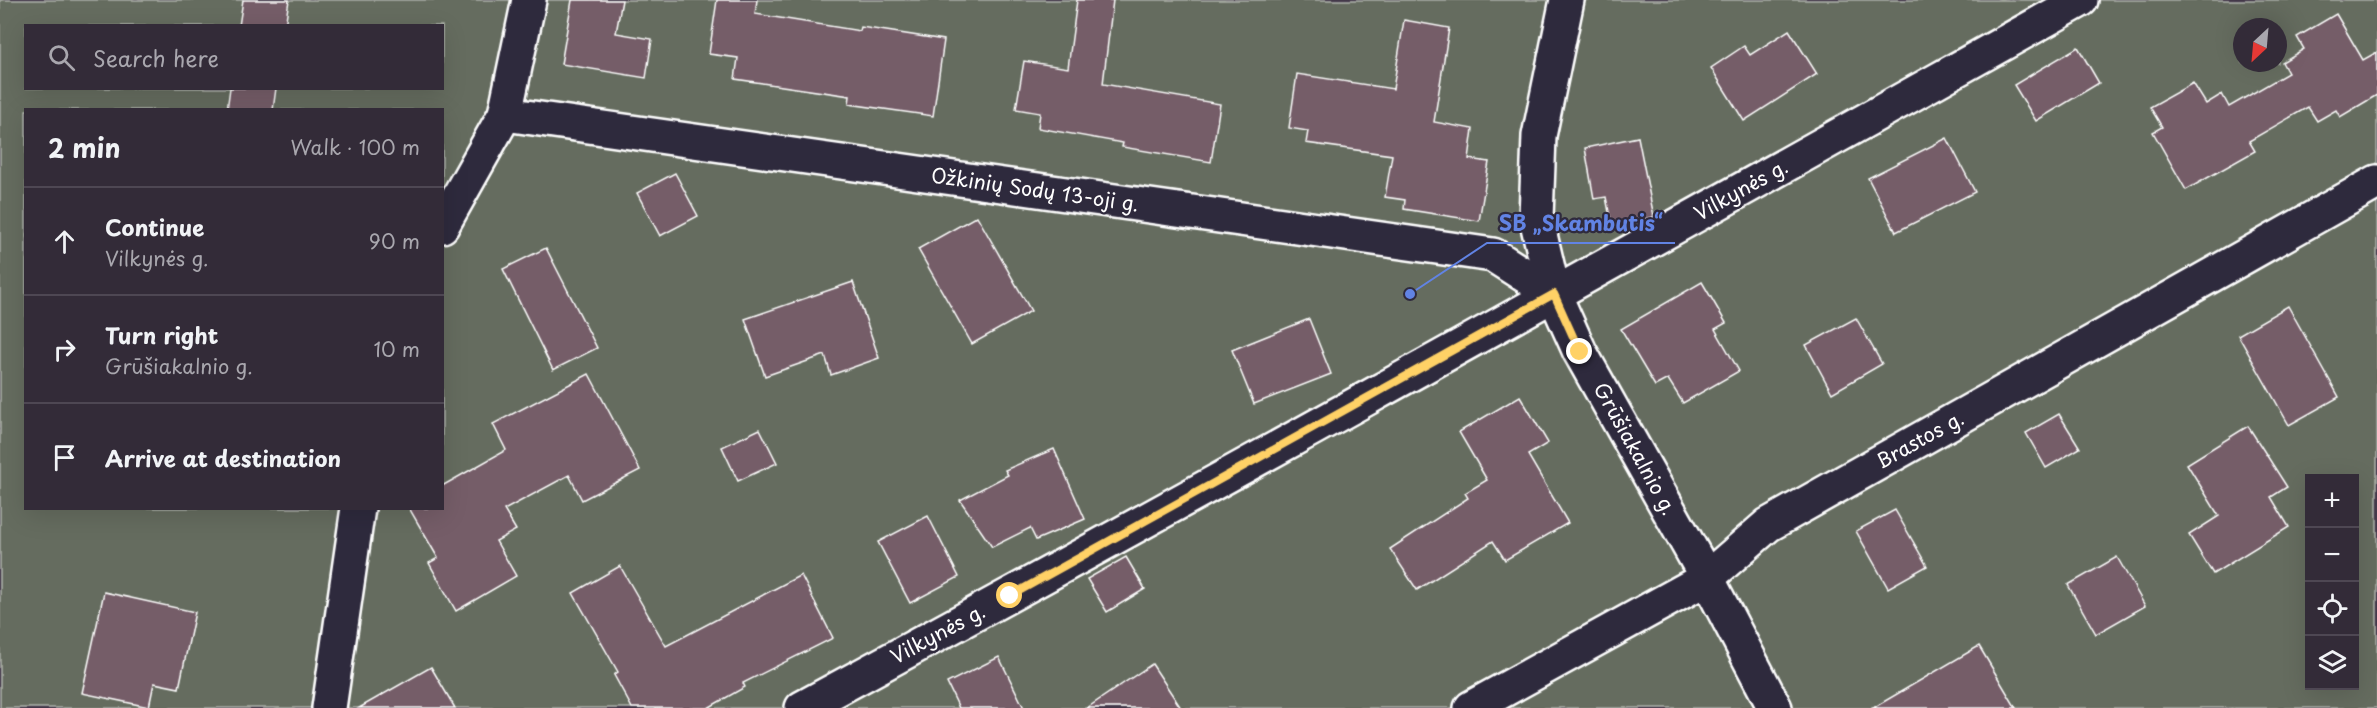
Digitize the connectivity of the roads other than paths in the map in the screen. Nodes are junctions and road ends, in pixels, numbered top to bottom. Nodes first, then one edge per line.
1 (529, 0) edge
2 (1567, 0) edge
3 (2081, 0) edge
4 (505, 114) junction
5 (2377, 182) edge
6 (444, 222) edge
7 (1554, 294) junction
8 (358, 510) edge
9 (1707, 578) junction
10 (329, 708) edge
11 (802, 708) edge
12 (1472, 708) edge
13 (1775, 708) edge

1 - 4 street
2 - 7 street, Grūšiakalnio g.
3 - 7 street, Vilkynės g.
4 - 6 street
4 - 7 street, Ožkinių Sodų 13-oji g.
5 - 9 street, Brastos g.
7 - 9 street, Grūšiakalnio g.
7 - 11 street, Vilkynės g.
8 - 10 street
9 - 12 street, Brastos g.
9 - 13 street, Grūšiakalnio g.

